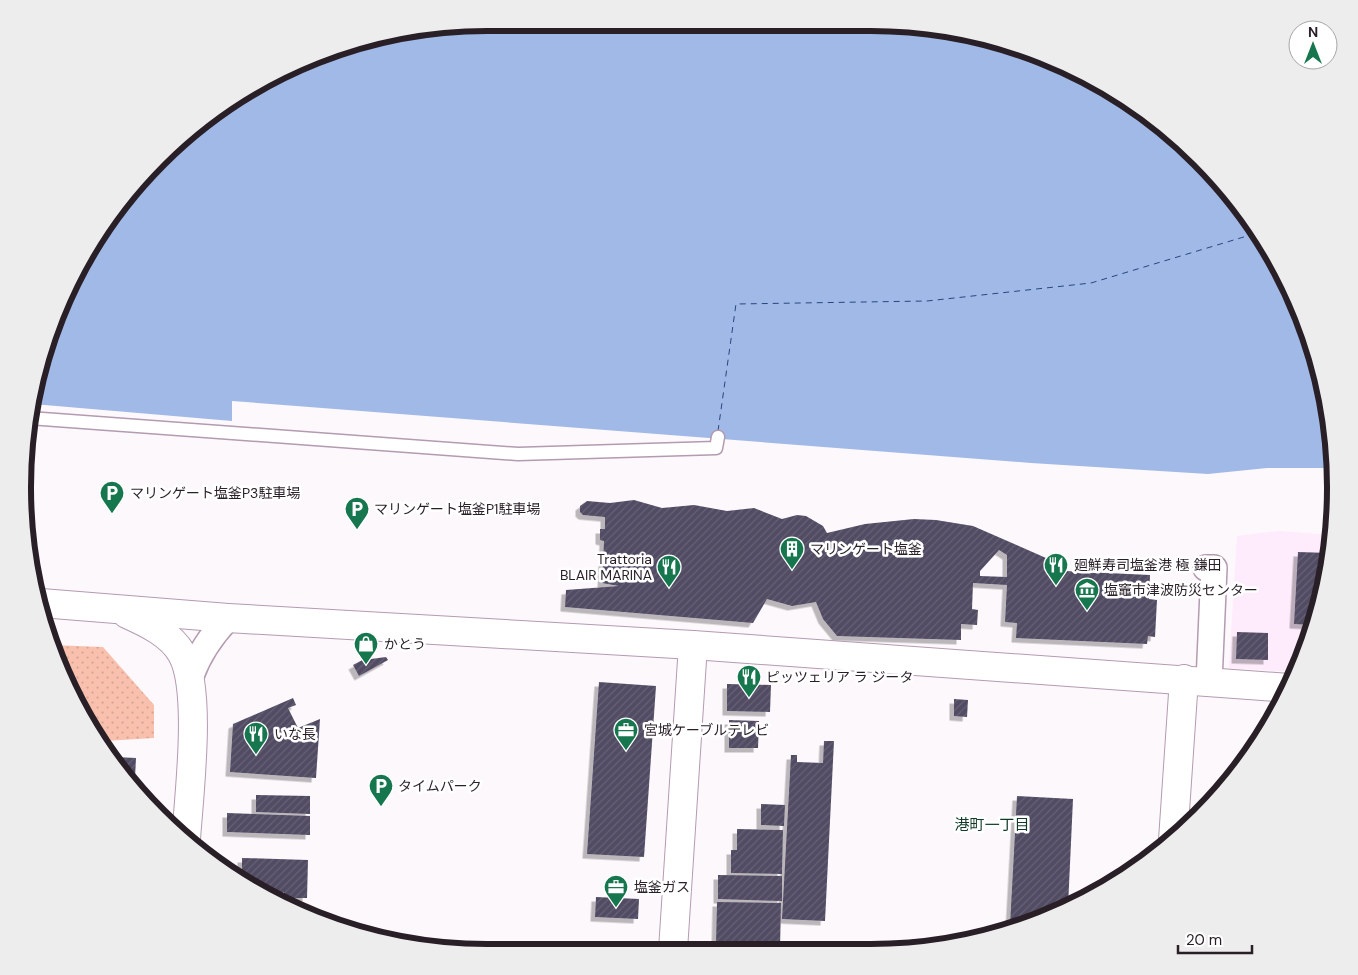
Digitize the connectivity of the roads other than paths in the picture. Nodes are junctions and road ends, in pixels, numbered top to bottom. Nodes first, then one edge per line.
1 (37, 419) edge
2 (718, 437) dead end
3 (1206, 568) dead end
4 (46, 603) edge
5 (114, 609) junction
6 (228, 618) junction
7 (693, 645) junction
8 (191, 676) junction
9 (1196, 681) junction
10 (1281, 687) edge
11 (1175, 827) edge
12 (186, 830) edge
13 (673, 944) edge

1 - 2 lane
3 - 9 street
4 - 5 street
5 - 6 street
5 - 8 street
6 - 7 street
6 - 8 street
7 - 9 street
7 - 13 street
8 - 12 street
9 - 10 street
9 - 11 street

